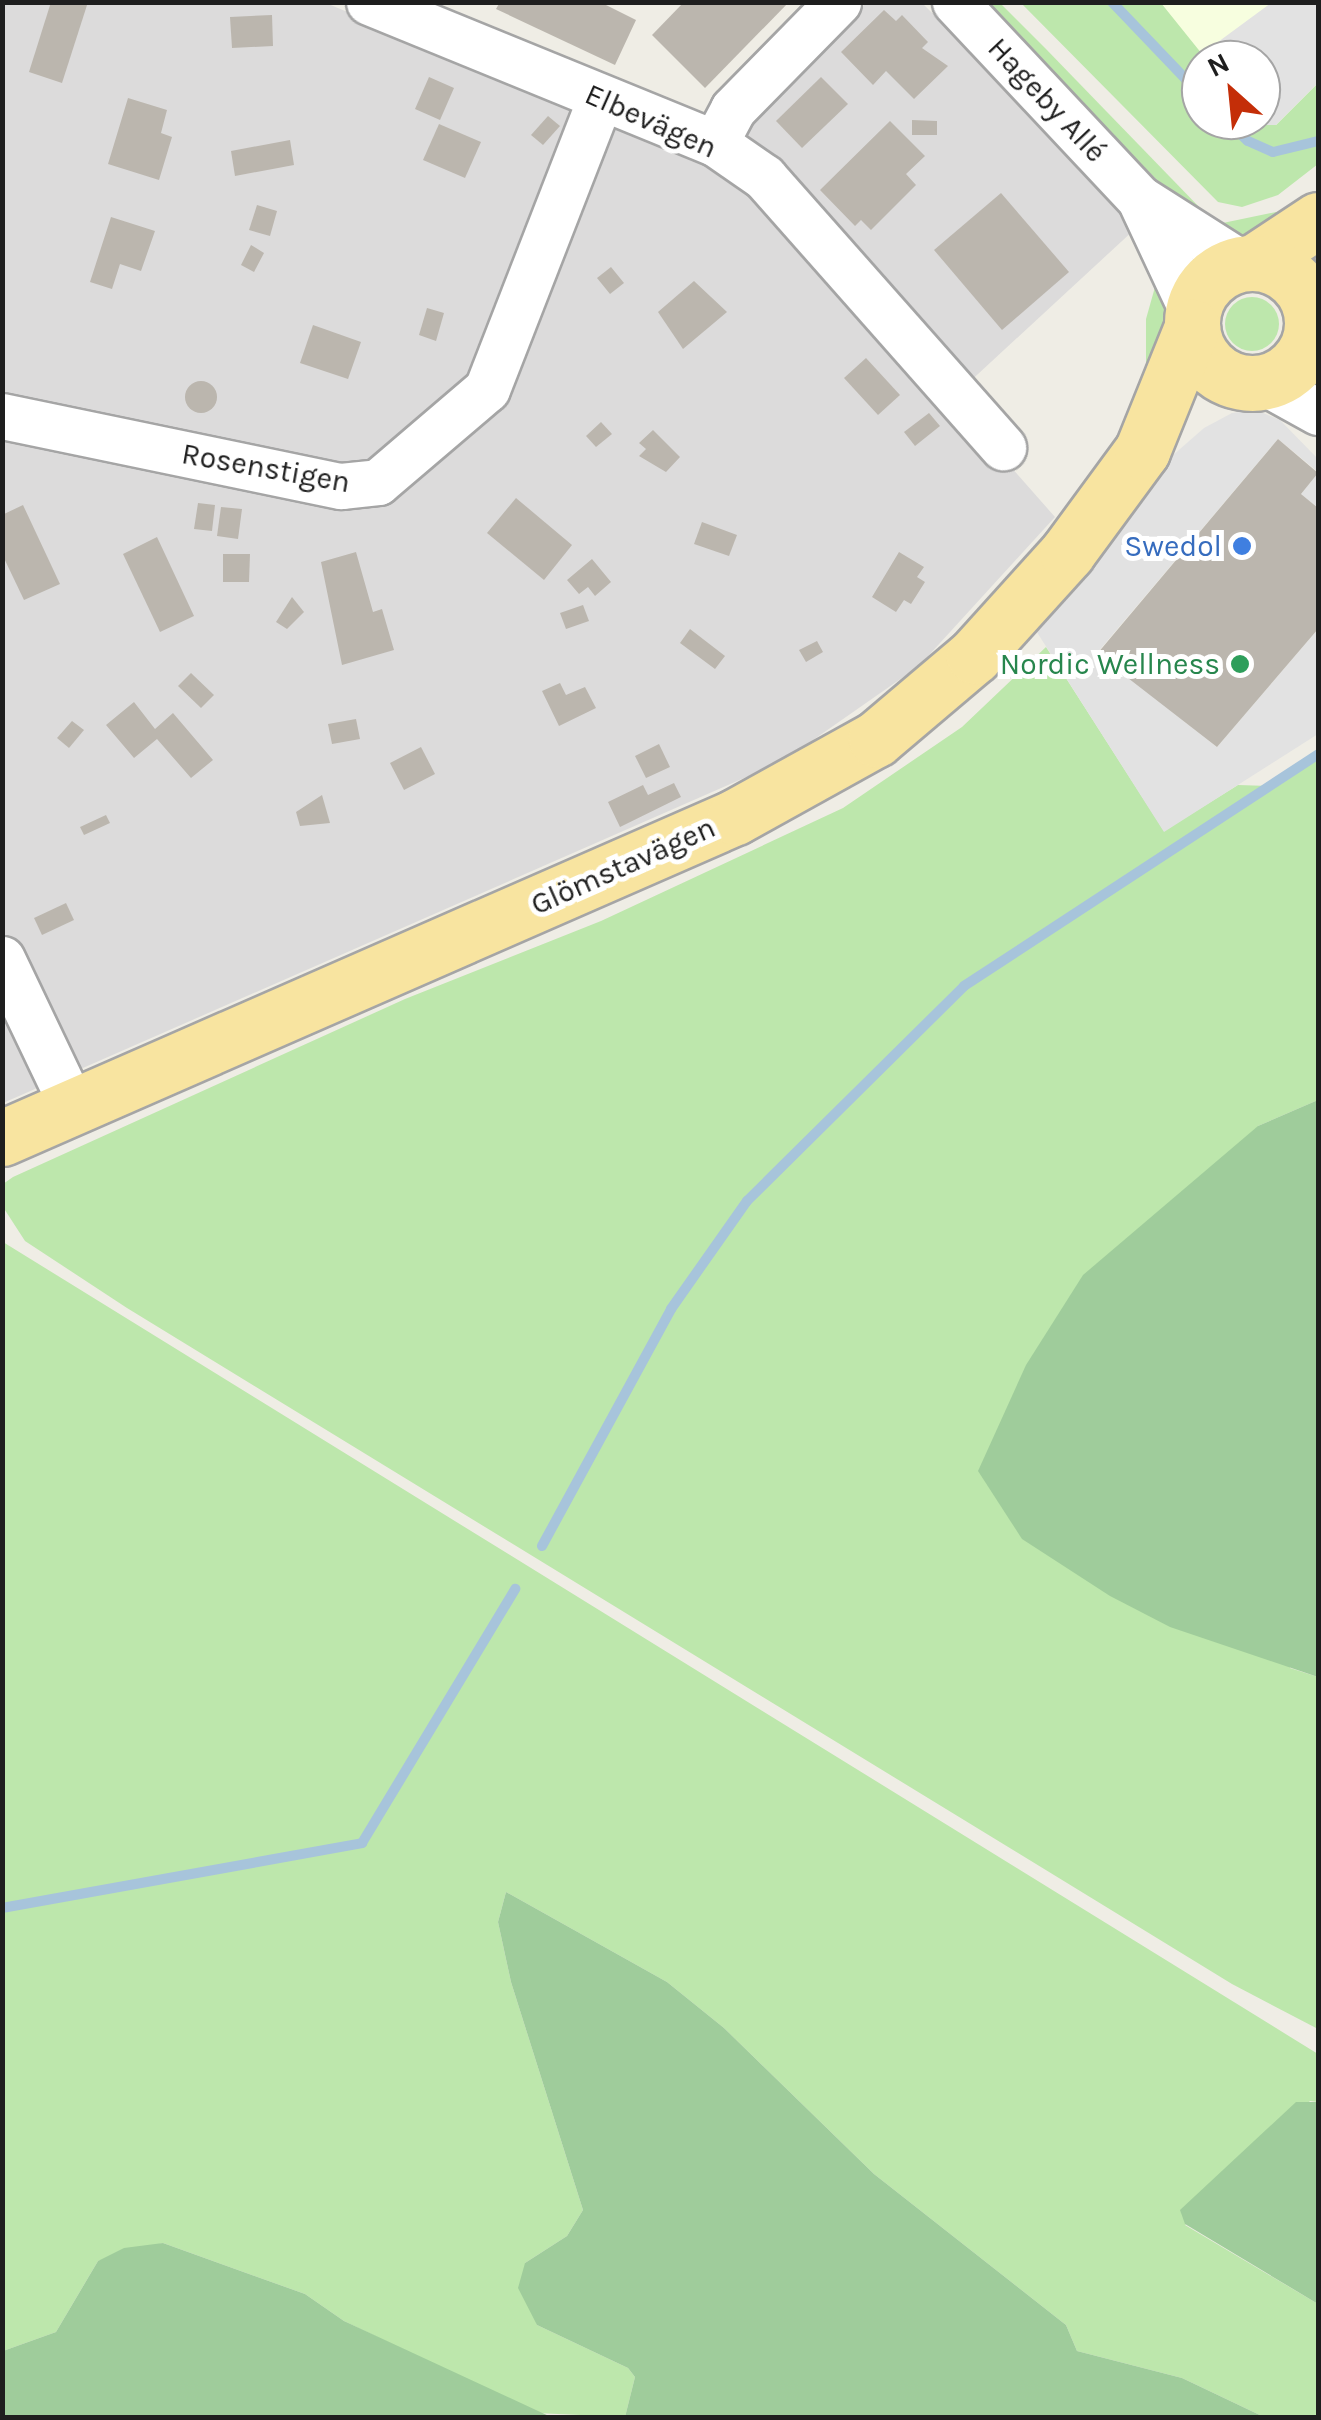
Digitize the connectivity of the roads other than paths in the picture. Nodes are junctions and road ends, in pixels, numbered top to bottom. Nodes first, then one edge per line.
1 (369, 2) edge
2 (838, 2) edge
3 (955, 2) edge
4 (600, 99) junction
5 (715, 143) junction
6 (1139, 198) junction
7 (1318, 220) edge
8 (1248, 264) junction
9 (1315, 318) edge
10 (1192, 320) junction
11 (1251, 381) junction
12 (1318, 412) edge
13 (2, 416) edge
14 (1003, 447) dead end
15 (1142, 451) junction
16 (2, 960) edge
17 (73, 1108) junction
18 (2, 1138) edge

1 - 4 street, Elbevägen
2 - 5 street
3 - 6 street, Hageby Allé
4 - 5 street, Elbevägen
4 - 13 street, Rosenstigen
5 - 14 street, Elbevägen
6 - 8 street, Hageby Allé
6 - 10 street, Hageby Allé
7 - 8 main road, Glömstavägen
8 - 9 main road, Glömstavägen
8 - 10 main road, Glömstavägen
9 - 11 main road, Glömstavägen
10 - 11 main road
10 - 15 main road, Glömstavägen
11 - 12 street
11 - 15 main road, Glömstavägen
15 - 17 main road, Glömstavägen
16 - 17 street
17 - 18 main road, Glömstavägen

